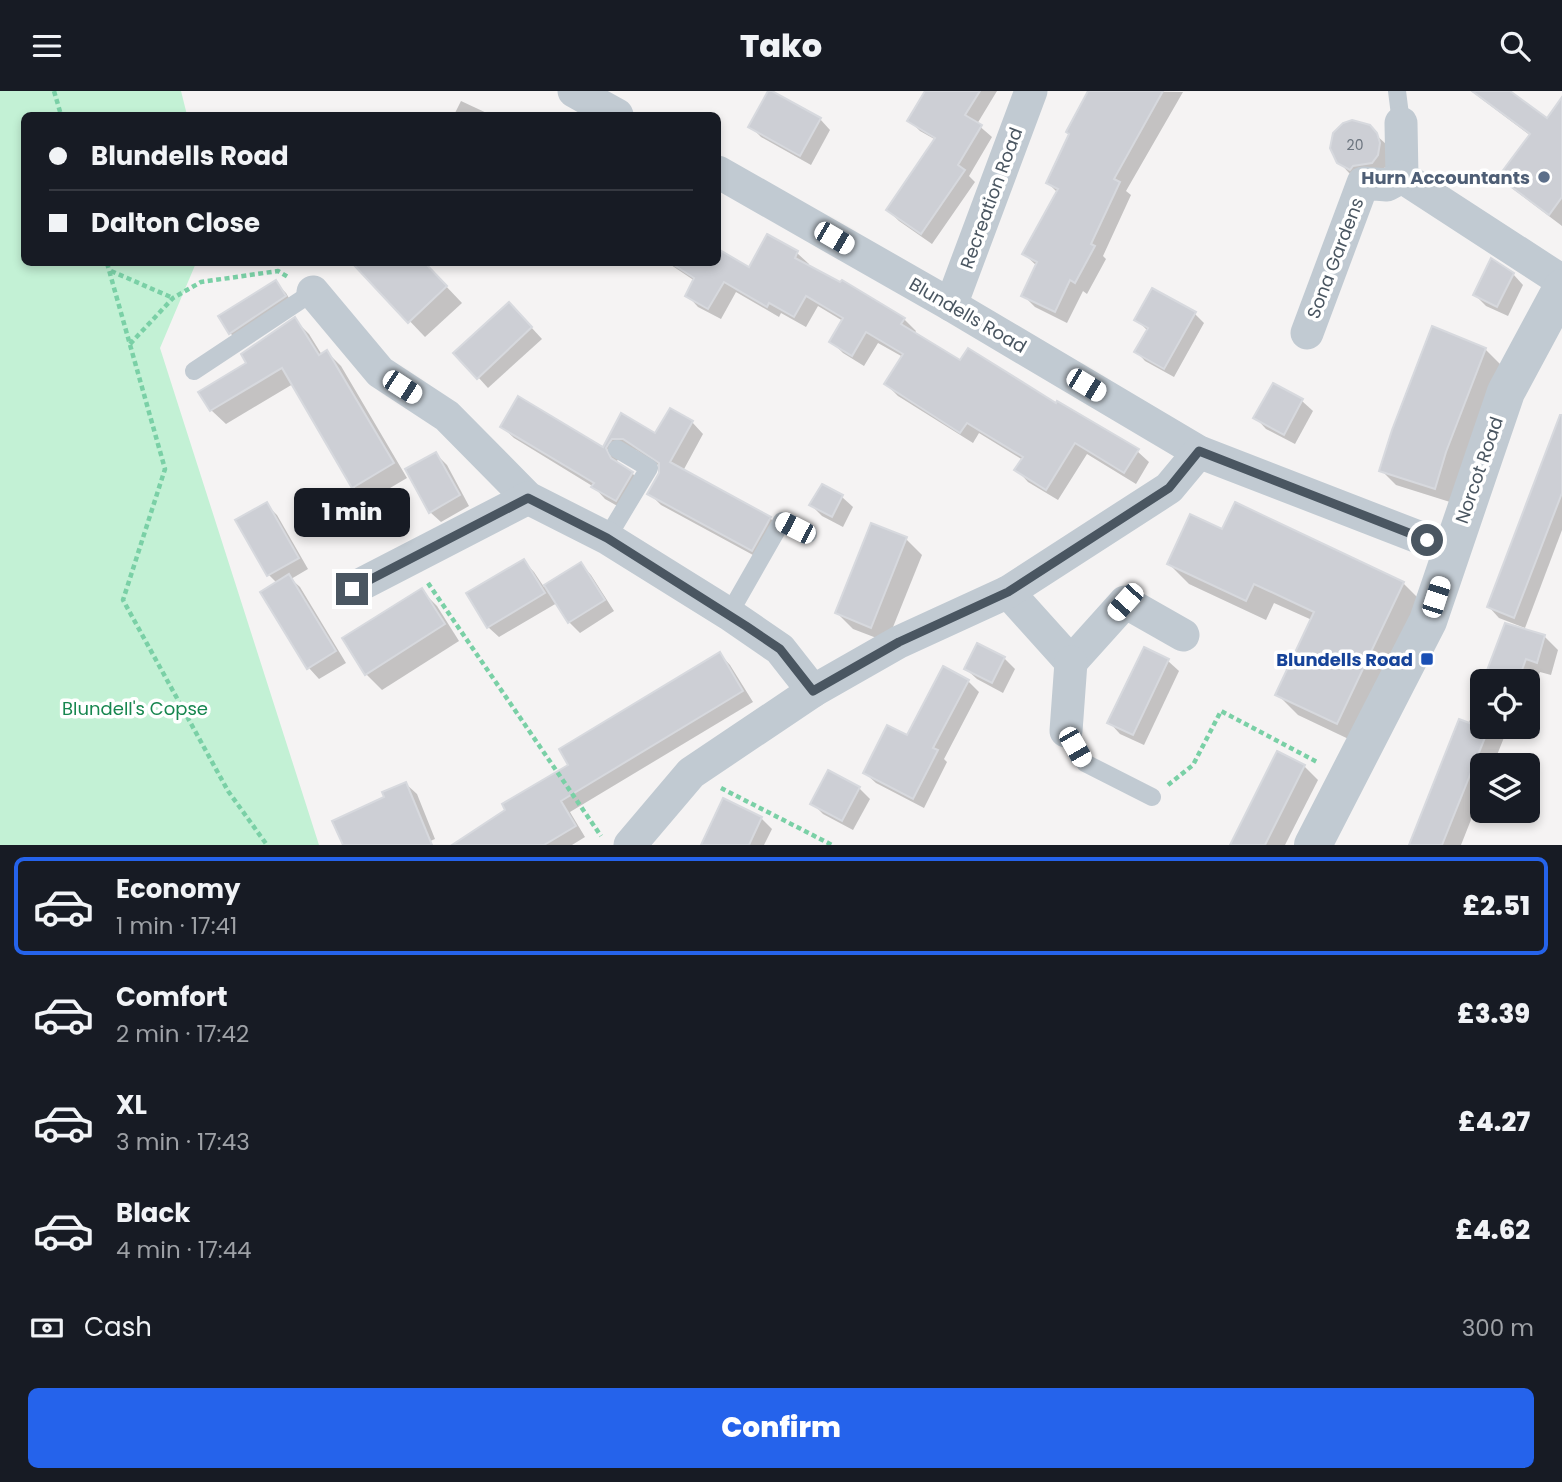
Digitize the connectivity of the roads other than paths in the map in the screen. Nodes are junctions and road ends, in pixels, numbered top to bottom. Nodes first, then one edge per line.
1 (574, 91) edge
2 (1031, 91) edge
3 (1397, 91) edge
4 (612, 112) edge
5 (1401, 123) joint
6 (721, 174) edge
7 (1402, 177) junction
8 (1562, 281) edge
9 (1562, 288) edge
10 (313, 292) joint
11 (951, 305) junction
12 (1307, 333) dead end
13 (194, 371) dead end
14 (617, 449) dead end
15 (1199, 451) junction
16 (528, 498) junction
17 (808, 534) dead end
18 (607, 538) junction
19 (1452, 550) junction
20 (352, 589) dead end
21 (1008, 592) junction
22 (729, 614) junction
23 (1184, 635) dead end
24 (1071, 662) junction
25 (813, 691) junction
26 (1066, 730) joint
27 (1152, 797) road end
28 (630, 845) edge
29 (1314, 845) edge

1 - 4 street
2 - 11 street, Recreation Road
3 - 5 lane
5 - 7 street
6 - 11 street, Blundells Road
7 - 8 street
7 - 12 street, Sona Gardens
9 - 19 street, Norcot Road
10 - 13 lane
10 - 16 street
11 - 15 street, Blundells Road
14 - 18 lane
15 - 19 street, Blundells Road
15 - 21 street
16 - 18 street
16 - 20 street
17 - 22 lane
18 - 22 street
19 - 29 street, Norcot Road
21 - 24 street
21 - 25 street
22 - 25 street
23 - 24 street
24 - 26 street
25 - 28 street
26 - 27 lane

